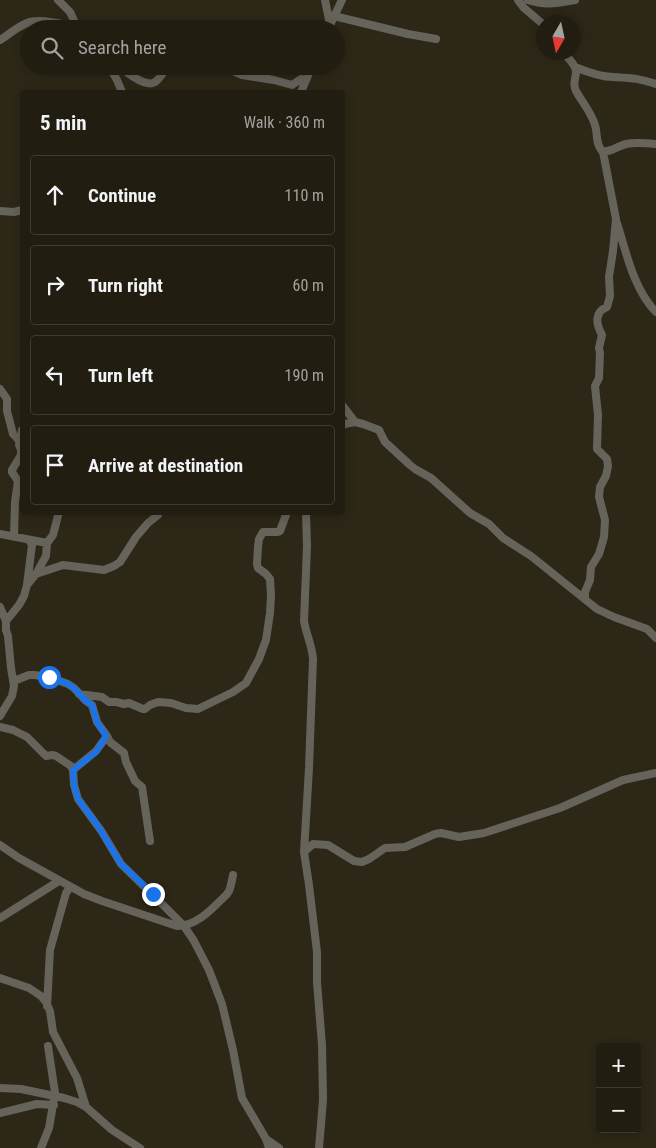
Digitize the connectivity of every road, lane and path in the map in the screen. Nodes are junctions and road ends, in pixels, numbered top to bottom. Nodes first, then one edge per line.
1 (58, 0) edge
2 (325, 0) edge
3 (342, 0) edge
4 (518, 0) edge
5 (528, 0) edge
6 (575, 0) edge
7 (334, 16) junction
8 (536, 18) edge
9 (74, 20) edge
10 (328, 20) edge
11 (332, 20) edge
12 (20, 27) edge
13 (436, 38) dead end
14 (0, 40) edge
15 (569, 60) edge
16 (575, 67) junction
17 (114, 75) edge
18 (132, 75) edge
19 (161, 75) edge
20 (242, 75) edge
21 (308, 75) edge
22 (306, 80) junction
23 (656, 84) edge
24 (121, 90) edge
25 (302, 90) edge
26 (656, 144) edge
27 (604, 152) junction
28 (0, 210) edge
29 (20, 210) edge
30 (616, 219) junction
31 (656, 312) edge
32 (0, 389) edge
33 (345, 409) edge
34 (355, 422) junction
35 (345, 424) edge
36 (20, 442) joint
37 (20, 448) edge
38 (20, 457) edge
39 (58, 515) edge
40 (158, 515) edge
41 (286, 515) edge
42 (306, 515) edge
43 (0, 534) edge
44 (14, 537) junction
45 (29, 540) junction
46 (47, 543) junction
47 (36, 574) junction
48 (27, 585) junction
49 (585, 599) junction
50 (0, 607) edge
51 (6, 621) junction
52 (656, 638) edge
53 (14, 681) junction
54 (79, 694) junction
55 (0, 716) edge
56 (0, 727) edge
57 (106, 736) junction
58 (73, 770) junction
59 (656, 774) edge
60 (150, 841) dead end
61 (0, 845) edge
62 (304, 852) junction
63 (233, 875) dead end
64 (59, 881) junction
65 (70, 887) junction
66 (0, 918) edge
67 (184, 926) junction
68 (0, 978) edge
69 (47, 1006) junction
70 (48, 1046) dead end
71 (0, 1088) edge
72 (55, 1096) junction
73 (54, 1105) junction
74 (86, 1108) junction
75 (0, 1113) edge
76 (266, 1139) junction
77 (129, 1145) edge
78 (41, 1148) edge
79 (140, 1148) edge
80 (269, 1148) edge
81 (279, 1148) edge
82 (319, 1148) edge

1 - 9 street
2 - 10 street
3 - 7 street
4 - 8 street
5 - 6 street
7 - 11 street
7 - 13 street
12 - 14 street
15 - 16 street
16 - 23 street
16 - 27 street
17 - 24 street
18 - 19 street
20 - 22 street
21 - 22 street
22 - 25 street
26 - 27 street
27 - 30 street
28 - 29 street
30 - 31 street
30 - 49 street
32 - 36 street
33 - 34 street
34 - 35 street
34 - 49 street
36 - 37 street
38 - 44 street
39 - 46 street
40 - 47 street
41 - 54 street
42 - 62 street
43 - 44 street
44 - 45 street
45 - 46 street
45 - 48 street
46 - 47 street
47 - 48 street
48 - 51 street
49 - 52 street
50 - 51 street
51 - 53 street
53 - 54 street
53 - 55 street
54 - 57 street
56 - 58 street
57 - 58 street
57 - 60 street
58 - 67 street
59 - 62 street
61 - 64 street
62 - 82 street
63 - 67 street
64 - 65 street
64 - 66 street
65 - 67 street
65 - 69 street
67 - 76 street
68 - 69 street
69 - 74 street
70 - 72 street
71 - 72 street
72 - 73 street
72 - 74 street
73 - 75 street
73 - 78 street
74 - 77 street
76 - 80 street
76 - 81 street
77 - 79 street

